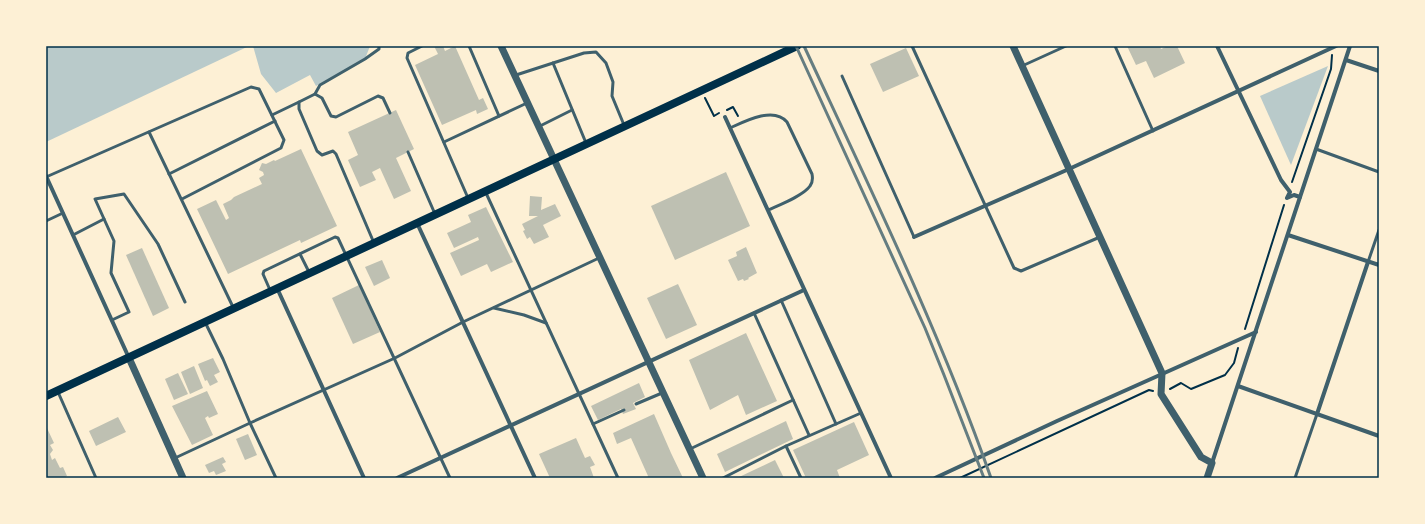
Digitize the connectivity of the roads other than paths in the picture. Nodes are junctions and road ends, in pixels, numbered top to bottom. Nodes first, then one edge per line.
1 (379, 46) edge
2 (422, 46) edge
3 (469, 46) edge
4 (501, 46) edge
5 (797, 46) edge
6 (912, 46) edge
7 (1013, 46) edge
8 (1066, 46) edge
9 (1115, 46) edge
10 (1217, 46) edge
11 (1350, 46) edge
12 (1335, 47) edge
13 (1346, 60) junction
14 (553, 63) junction
15 (1022, 66) junction
16 (1379, 72) edge
17 (515, 76) junction
18 (842, 76) dead end
19 (1238, 91) junction
20 (315, 94) junction
21 (298, 102) junction
22 (527, 103) junction
23 (572, 110) junction
24 (390, 112) dead end
25 (272, 115) junction
26 (499, 116) junction
27 (725, 117) dead end
28 (275, 122) junction
29 (538, 127) junction
30 (625, 127) junction
31 (730, 128) junction
32 (1153, 131) junction
33 (149, 132) junction
34 (444, 142) junction
35 (587, 144) junction
36 (1316, 149) junction
37 (408, 152) dead end
38 (554, 159) junction
39 (1069, 169) junction
40 (1379, 172) edge
41 (169, 174) junction
42 (46, 176) edge
43 (485, 191) junction
44 (1300, 197) junction
45 (182, 199) junction
46 (468, 199) junction
47 (986, 205) junction
48 (768, 210) junction
49 (63, 213) junction
50 (435, 214) junction
51 (104, 219) junction
52 (46, 221) edge
53 (417, 223) junction
54 (1379, 230) edge
55 (73, 234) junction
56 (1288, 235) junction
57 (914, 237) joint
58 (1100, 237) junction
59 (374, 243) junction
60 (300, 254) junction
61 (348, 255) junction
62 (600, 258) junction
63 (1368, 262) junction
64 (1379, 265) edge
65 (309, 274) junction
66 (274, 290) junction
67 (804, 290) junction
68 (531, 291) junction
69 (781, 300) junction
70 (185, 302) dead end
71 (494, 308) junction
72 (234, 309) junction
73 (754, 313) junction
74 (112, 320) junction
75 (205, 322) junction
76 (463, 322) junction
77 (546, 323) junction
78 (1256, 332) junction
79 (129, 358) junction
80 (395, 358) junction
81 (649, 362) junction
82 (1162, 374) junction
83 (1238, 386) junction
84 (324, 390) junction
85 (57, 391) junction
86 (663, 392) junction
87 (579, 394) junction
88 (46, 396) edge
89 (793, 400) junction
90 (636, 404) dead end
91 (624, 410) dead end
92 (861, 413) junction
93 (1317, 414) junction
94 (250, 423) junction
95 (593, 424) junction
96 (836, 424) junction
97 (510, 426) junction
98 (809, 435) junction
99 (1379, 436) edge
100 (786, 446) junction
101 (689, 449) junction
102 (440, 458) junction
103 (174, 459) junction
104 (1212, 463) junction
105 (96, 478) edge
106 (183, 478) edge
107 (276, 478) edge
108 (364, 478) edge
109 (397, 478) edge
110 (450, 478) edge
111 (535, 478) edge
112 (618, 478) edge
113 (703, 478) edge
114 (723, 478) edge
115 (801, 478) edge
116 (891, 478) edge
117 (935, 478) edge
118 (1207, 478) edge
119 (1295, 478) edge

1 - 20 lane
2 - 34 lane
3 - 26 lane
4 - 17 street
5 - 30 main road
6 - 47 lane
7 - 15 street
8 - 15 lane
9 - 32 lane
10 - 19 street
11 - 13 street
12 - 19 street
13 - 16 street
13 - 36 street
14 - 17 lane
14 - 23 lane
14 - 30 lane
15 - 39 street
17 - 22 street
18 - 57 lane
19 - 32 street
19 - 44 street
20 - 21 lane
20 - 24 lane
21 - 25 lane
21 - 59 lane
22 - 26 lane
22 - 29 street
23 - 29 lane
23 - 35 lane
25 - 28 lane
25 - 33 lane
26 - 34 lane
27 - 31 street
28 - 41 lane
28 - 45 lane
29 - 38 street
30 - 35 main road
31 - 48 street
31 - 48 lane
32 - 39 street
33 - 41 lane
33 - 42 lane
34 - 46 lane
35 - 38 main road
36 - 40 lane
36 - 44 street
37 - 50 lane
38 - 43 main road
38 - 62 street
39 - 47 street
39 - 58 street
41 - 45 lane
42 - 49 street
43 - 46 main road
43 - 68 lane
44 - 56 street
45 - 72 lane
46 - 50 main road
47 - 57 street
47 - 58 lane
48 - 67 street
49 - 52 lane
49 - 55 street
50 - 53 main road
51 - 55 lane
51 - 70 lane
51 - 74 lane
53 - 59 main road
53 - 76 street
54 - 63 lane
55 - 74 street
56 - 63 street
56 - 78 street
58 - 82 street
59 - 61 main road
60 - 61 lane
60 - 65 lane
60 - 66 lane
61 - 65 main road
61 - 80 lane
62 - 68 lane
62 - 81 street
63 - 64 street
63 - 93 street
65 - 66 main road
66 - 72 main road
66 - 84 street
67 - 69 street
67 - 92 street
68 - 71 lane
68 - 77 lane
69 - 73 street
69 - 96 lane
71 - 76 lane
71 - 77 lane
72 - 75 main road
73 - 81 street
73 - 89 lane
74 - 79 street
75 - 79 main road
75 - 94 lane
76 - 80 lane
76 - 97 street
77 - 87 lane
78 - 82 street
78 - 83 street
79 - 85 main road
79 - 103 street
80 - 84 lane
80 - 102 lane
81 - 86 street
81 - 87 street
82 - 104 street
82 - 117 street
83 - 93 street
83 - 104 street
84 - 94 lane
84 - 108 street
85 - 88 main road
85 - 105 lane
86 - 90 lane
86 - 101 street
87 - 95 lane
87 - 97 street
89 - 98 lane
89 - 101 lane
91 - 95 lane
92 - 96 lane
92 - 116 street
93 - 99 street
93 - 119 lane
94 - 103 lane
94 - 107 lane
95 - 112 lane
96 - 98 lane
97 - 102 street
97 - 111 street
98 - 100 lane
100 - 114 lane
100 - 115 lane
101 - 113 street
102 - 109 street
102 - 110 lane
103 - 106 street
104 - 118 street

